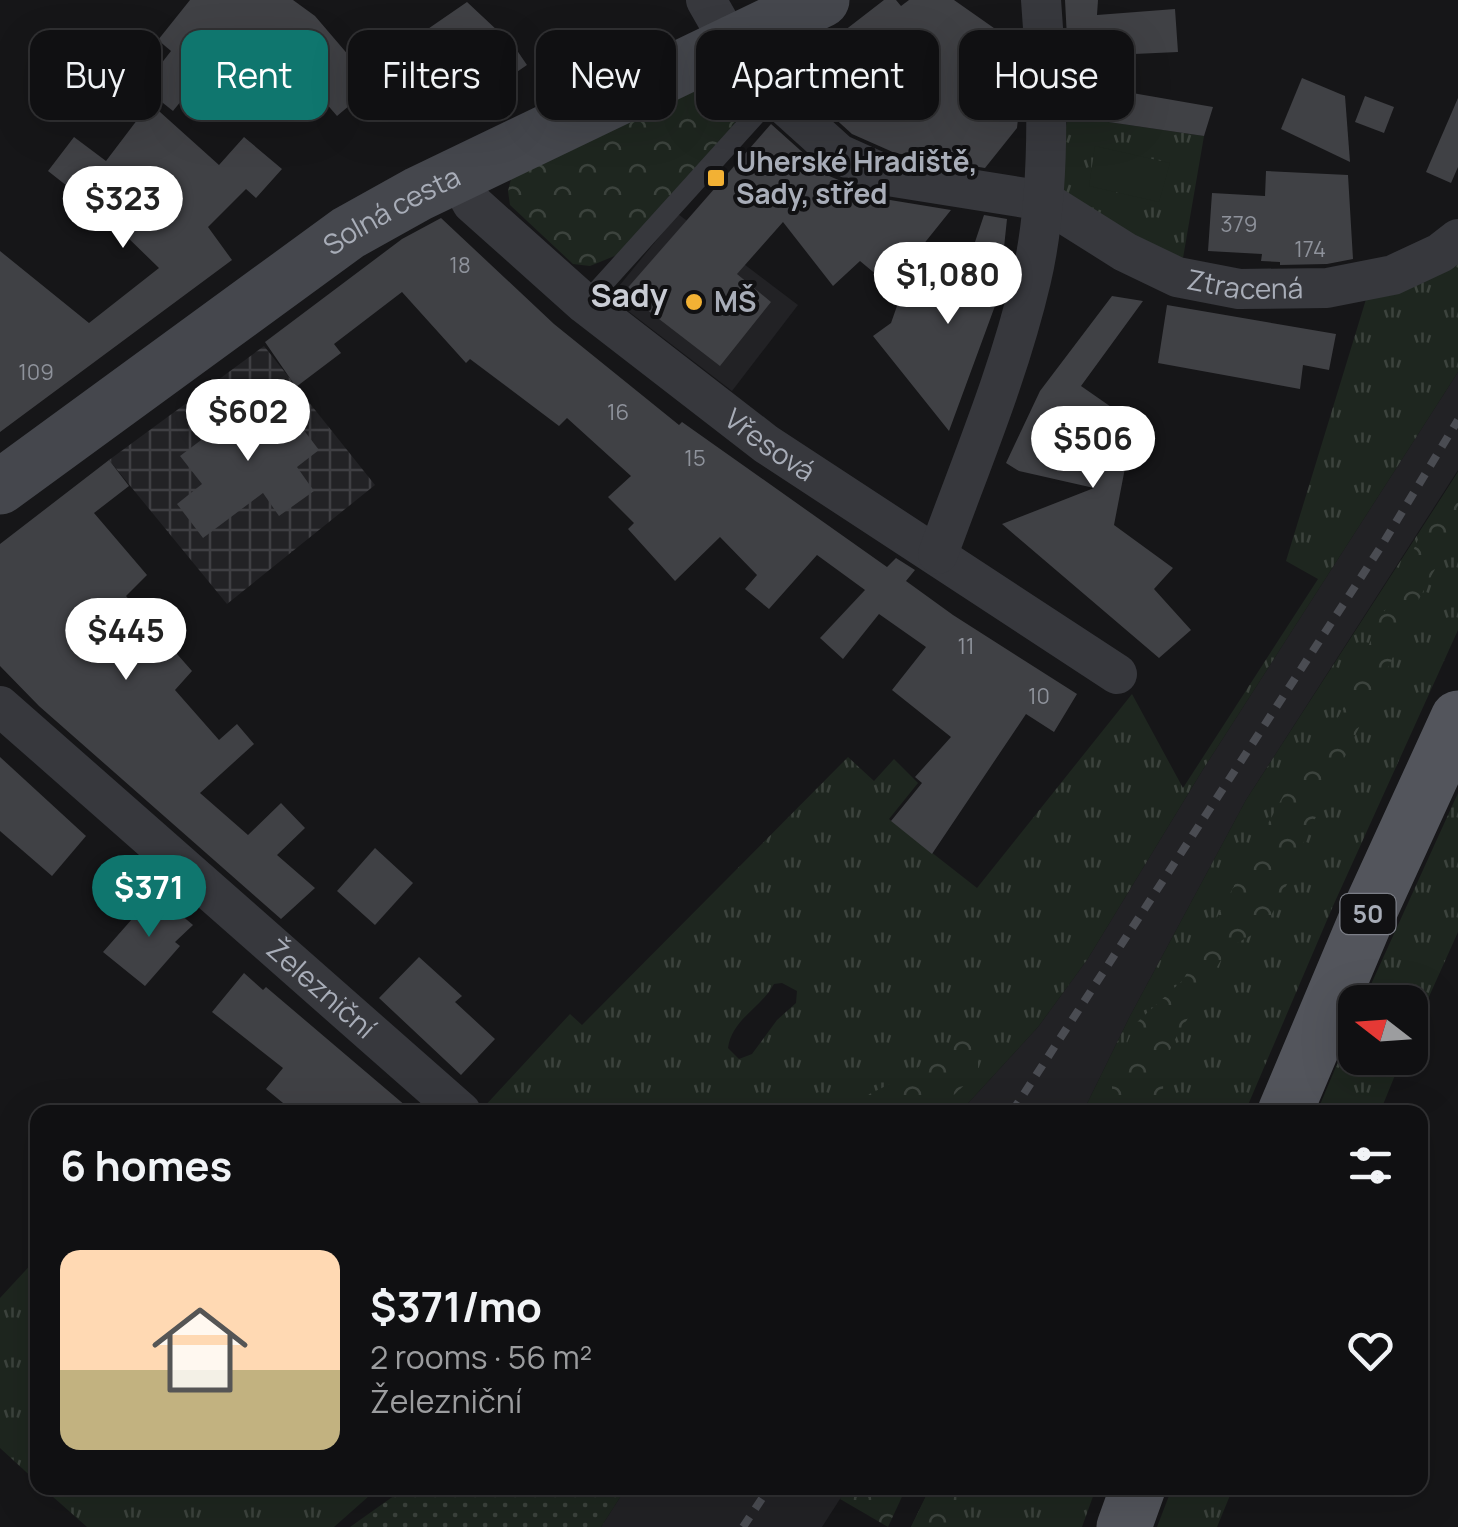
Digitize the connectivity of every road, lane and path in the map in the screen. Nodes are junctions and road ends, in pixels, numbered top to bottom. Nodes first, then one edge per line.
1 (822, 0) edge
2 (1041, 0) edge
3 (719, 23) edge
4 (751, 120) edge
5 (800, 120) edge
6 (457, 176) junction
7 (1044, 201) junction
8 (1458, 240) edge
9 (585, 304) junction
10 (0, 486) edge
11 (938, 554) junction
12 (1118, 674) dead end
13 (0, 706) edge
14 (1458, 718) edge
15 (453, 1105) edge
16 (1287, 1105) edge
17 (1135, 1495) edge
18 (1124, 1527) edge

1 - 3 street, Solná cesta
2 - 7 street
3 - 6 street, Solná cesta
4 - 9 lane
5 - 7 street
6 - 9 street, Vřesová
6 - 10 street, Solná cesta
7 - 8 street, Ztracená
7 - 11 street
9 - 11 street, Vřesová
11 - 12 street, Vřesová
13 - 15 street, Železniční
14 - 16 main road, 50
17 - 18 main road

